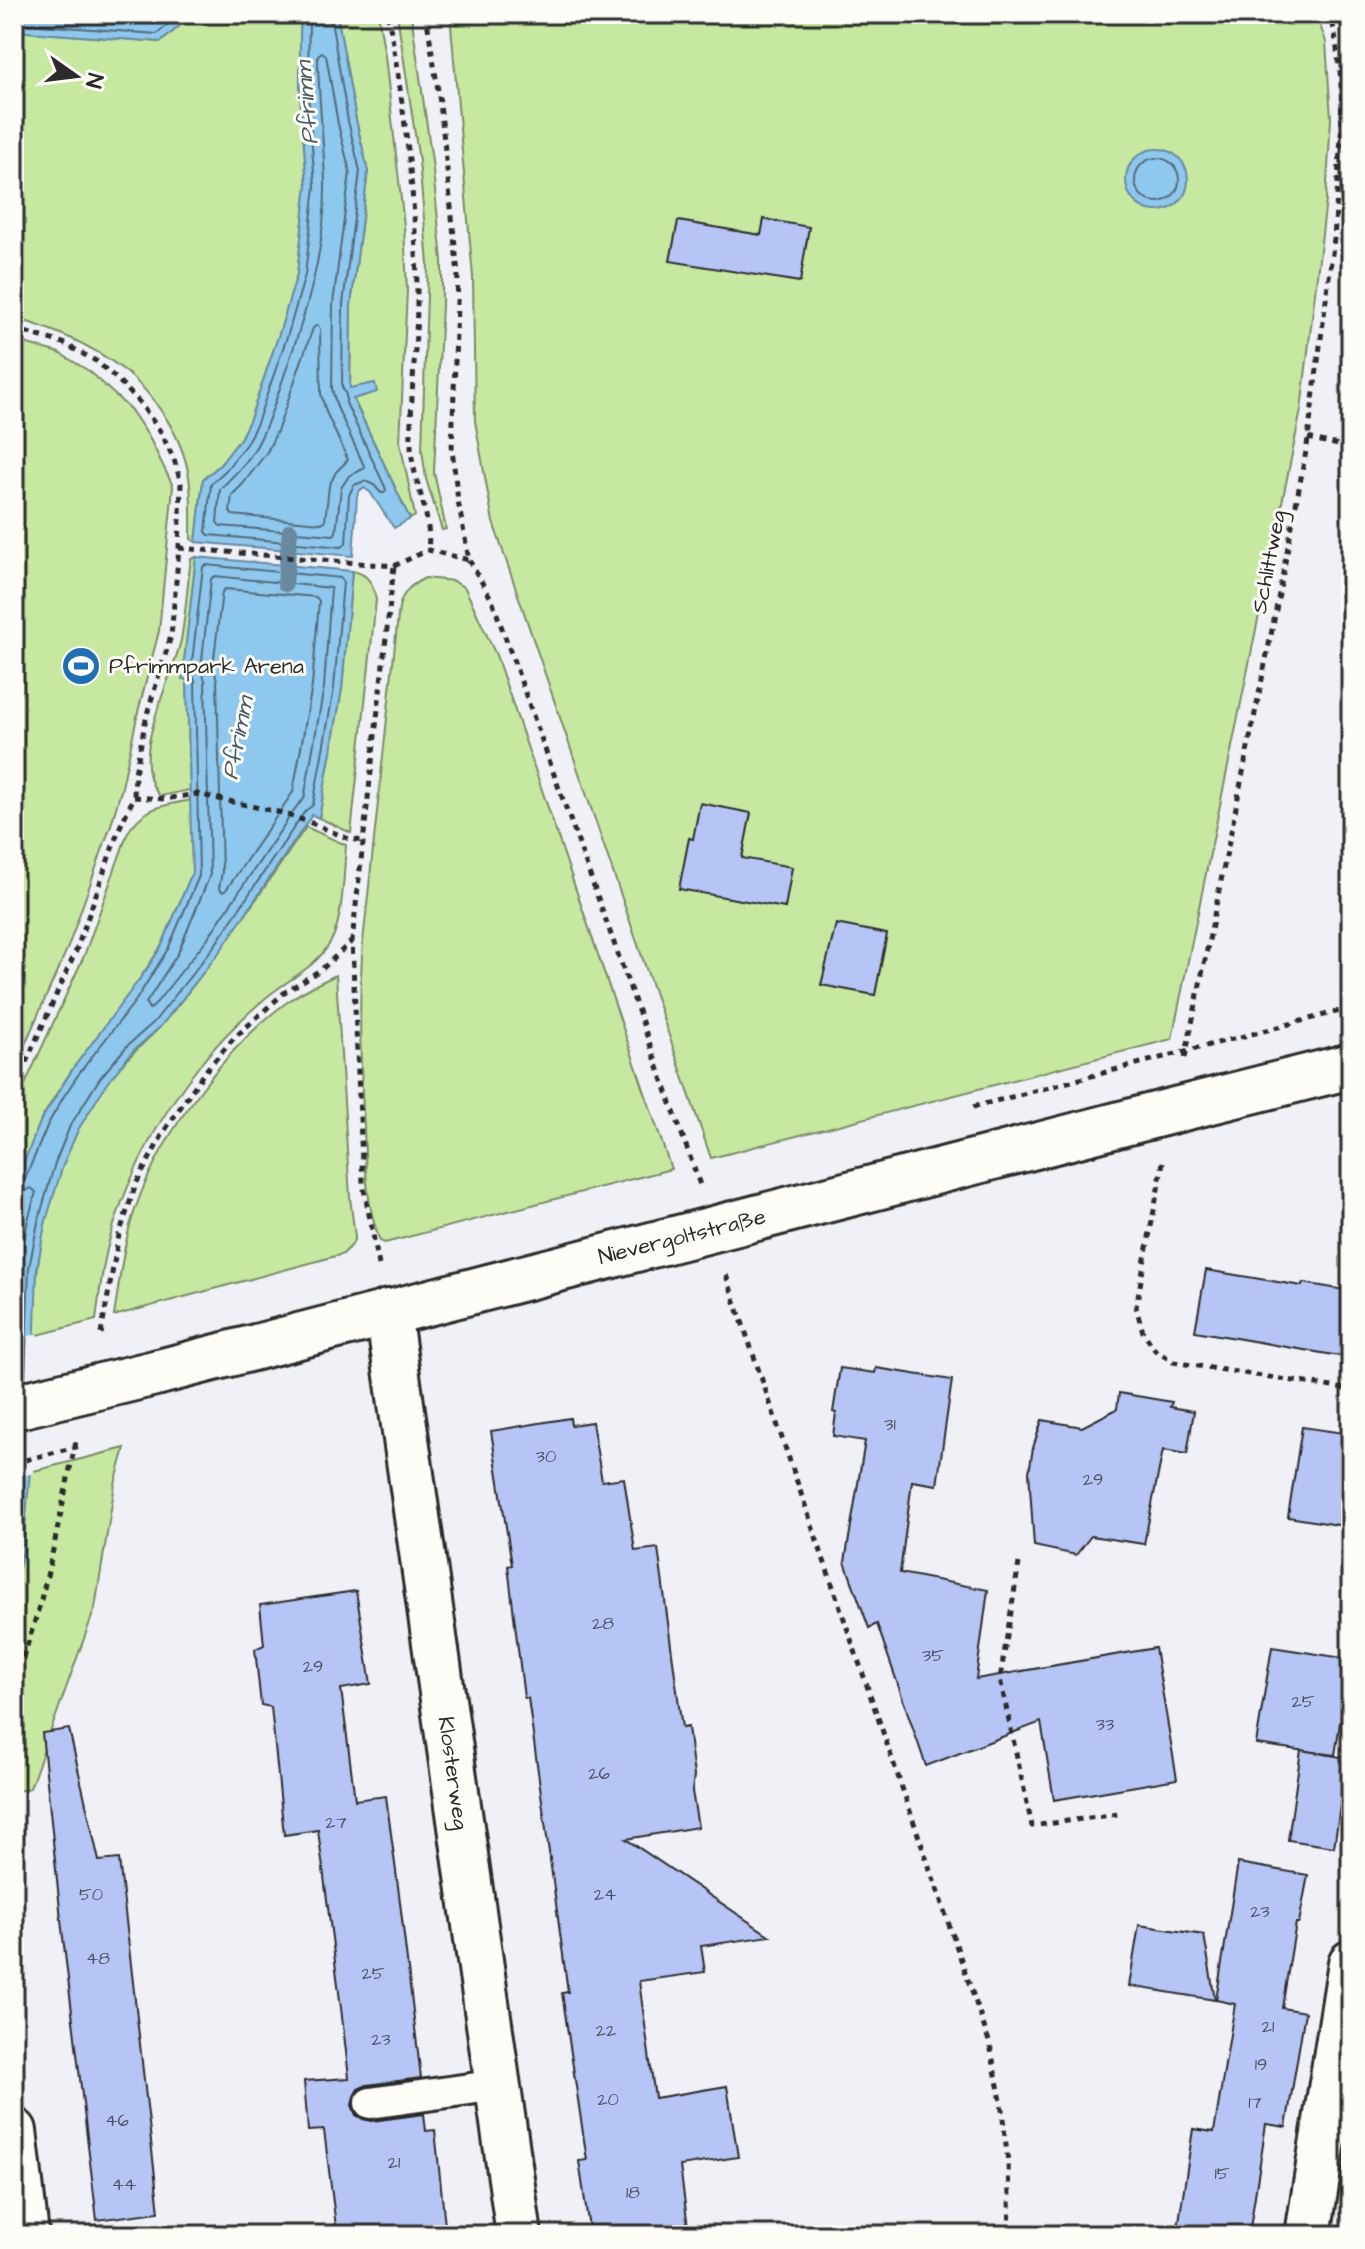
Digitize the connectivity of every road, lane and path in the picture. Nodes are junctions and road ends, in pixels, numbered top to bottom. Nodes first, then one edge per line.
1 (388, 14) edge
2 (426, 14) edge
3 (1330, 14) edge
4 (14, 329) edge
5 (1308, 438) junction
6 (1351, 448) edge
7 (179, 548) junction
8 (428, 550) junction
9 (469, 560) junction
10 (394, 566) junction
11 (134, 797) junction
12 (363, 841) junction
13 (352, 941) junction
14 (1351, 1066) edge
15 (14, 1089) edge
16 (1175, 1110) junction
17 (713, 1229) junction
18 (388, 1312) junction
19 (104, 1318) dead end
20 (1351, 1390) edge
21 (14, 1407) edge
22 (71, 1464) dead end
23 (1019, 1563) dead end
24 (14, 1680) edge
25 (1118, 1814) dead end
26 (1351, 1963) edge
27 (498, 2085) junction
28 (370, 2103) dead end
29 (14, 2131) edge
30 (26, 2235) edge
31 (519, 2235) edge
32 (1010, 2235) edge
33 (1308, 2235) edge

1 - 8 path
2 - 9 path
3 - 5 path, Schlittweg
4 - 7 path
5 - 6 path
5 - 16 path, Schlittweg
7 - 10 path
7 - 11 path
8 - 9 path
8 - 10 path
9 - 17 path
10 - 12 path
11 - 12 path
11 - 15 path
12 - 13 path
13 - 18 path
13 - 19 path
14 - 16 street, Nievergoltstraße
16 - 17 street, Nievergoltstraße
16 - 20 path, Schlittweg
17 - 18 street, Nievergoltstraße
17 - 32 path
18 - 21 street, Nievergoltstraße, bridge
18 - 27 street, Klosterweg
22 - 24 path
23 - 25 path
26 - 33 street
27 - 28 lane
27 - 31 street, Klosterweg
29 - 30 street

